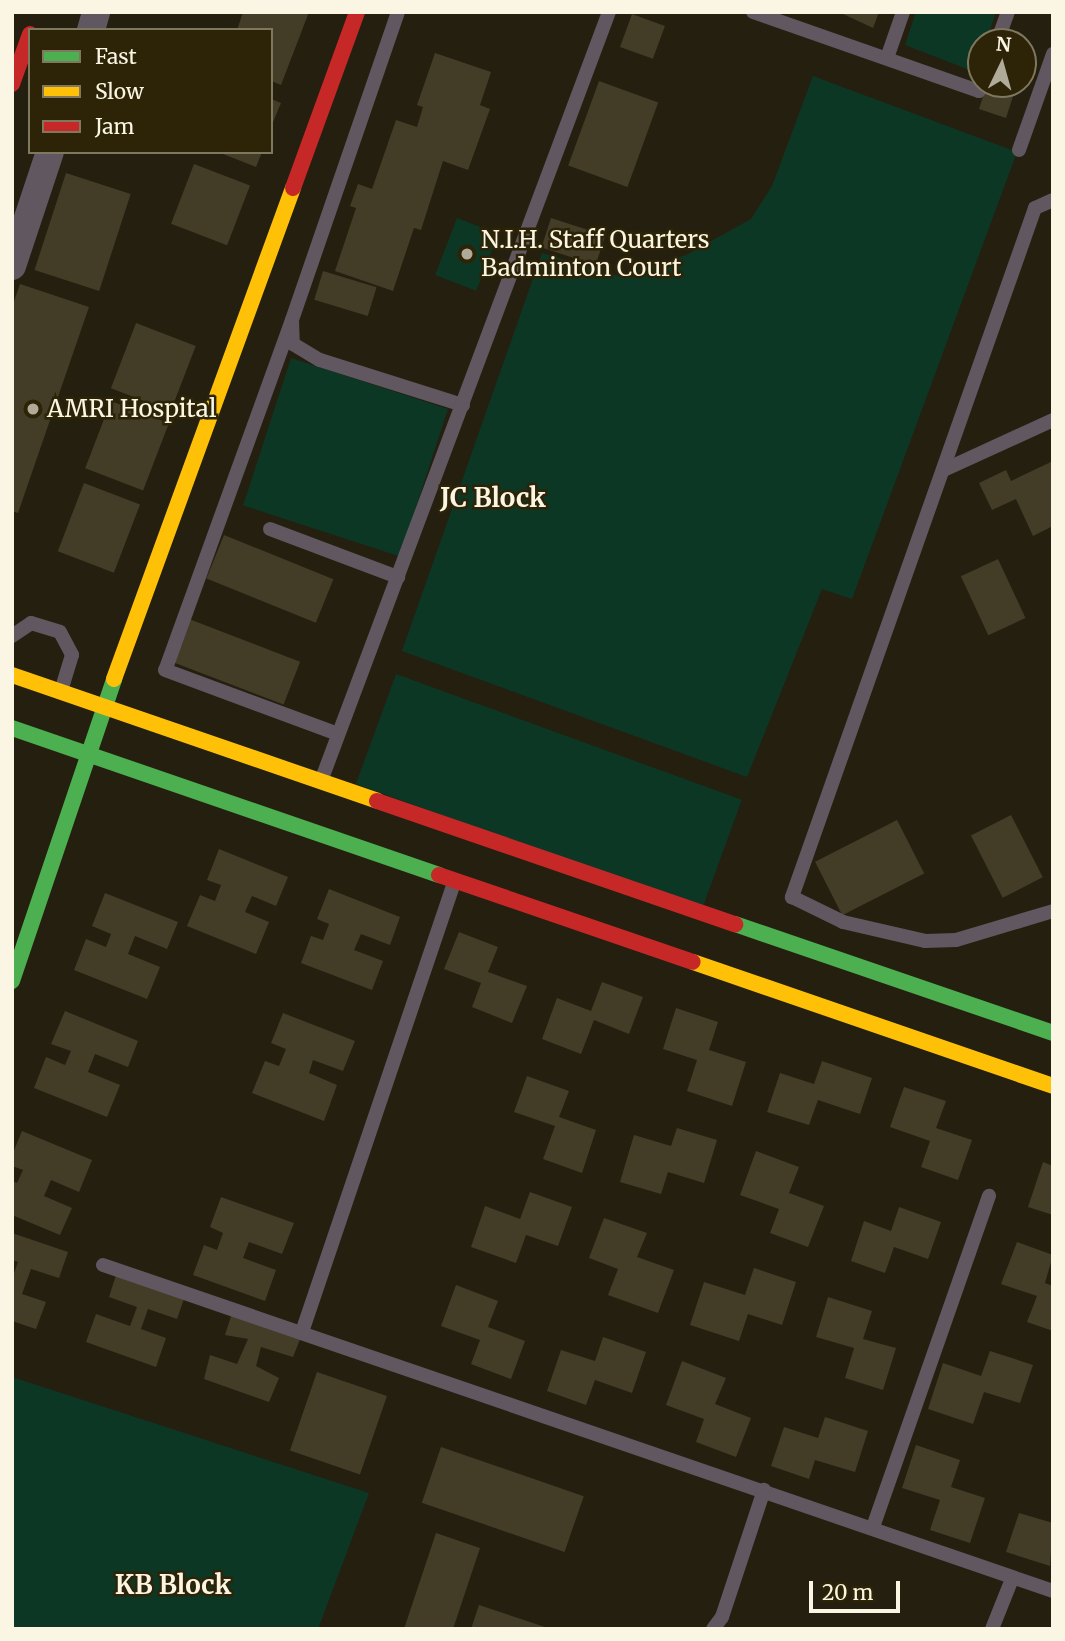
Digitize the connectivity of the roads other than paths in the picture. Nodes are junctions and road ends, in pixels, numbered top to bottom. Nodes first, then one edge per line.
1 (357, 12) edge
2 (398, 12) edge
3 (609, 12) edge
4 (753, 12) edge
5 (903, 12) edge
6 (28, 44) edge
7 (1053, 54) edge
8 (887, 58) junction
9 (21, 71) edge
10 (967, 87) edge
11 (1019, 150) dead end
12 (49, 154) edge
13 (1053, 200) edge
14 (12, 265) edge
15 (292, 320) junction
16 (463, 405) junction
17 (1053, 420) edge
18 (946, 469) junction
19 (270, 529) dead end
20 (398, 577) junction
21 (12, 636) edge
22 (12, 675) edge
23 (61, 692) junction
24 (104, 707) junction
25 (12, 728) edge
26 (338, 734) junction
27 (87, 753) junction
28 (321, 781) junction
29 (455, 879) junction
30 (695, 909) junction
31 (1053, 911) edge
32 (683, 944) junction
33 (12, 981) edge
34 (1053, 1034) edge
35 (1053, 1086) edge
36 (989, 1196) dead end
37 (103, 1265) dead end
38 (302, 1332) junction
39 (764, 1490) junction
40 (873, 1527) junction
41 (1012, 1579) junction
42 (1053, 1591) edge
43 (713, 1629) edge
44 (992, 1629) edge

1 - 24 street
2 - 15 lane
3 - 16 lane
4 - 8 lane
5 - 8 lane
6 - 9 street
7 - 11 lane
8 - 10 lane
12 - 14 street
13 - 18 lane
15 - 16 lane
15 - 26 lane
16 - 20 lane
17 - 18 lane
18 - 31 lane
19 - 20 lane
20 - 26 lane
21 - 23 lane
22 - 23 street
23 - 24 street
24 - 27 street
24 - 28 street
25 - 27 street
26 - 28 lane
27 - 29 street
27 - 33 street
28 - 30 street
29 - 32 street
29 - 38 lane
30 - 32 street
30 - 34 street
32 - 35 street
36 - 40 lane
37 - 38 lane
38 - 39 lane
39 - 40 lane
39 - 43 lane
40 - 41 lane
41 - 42 lane
41 - 44 lane

